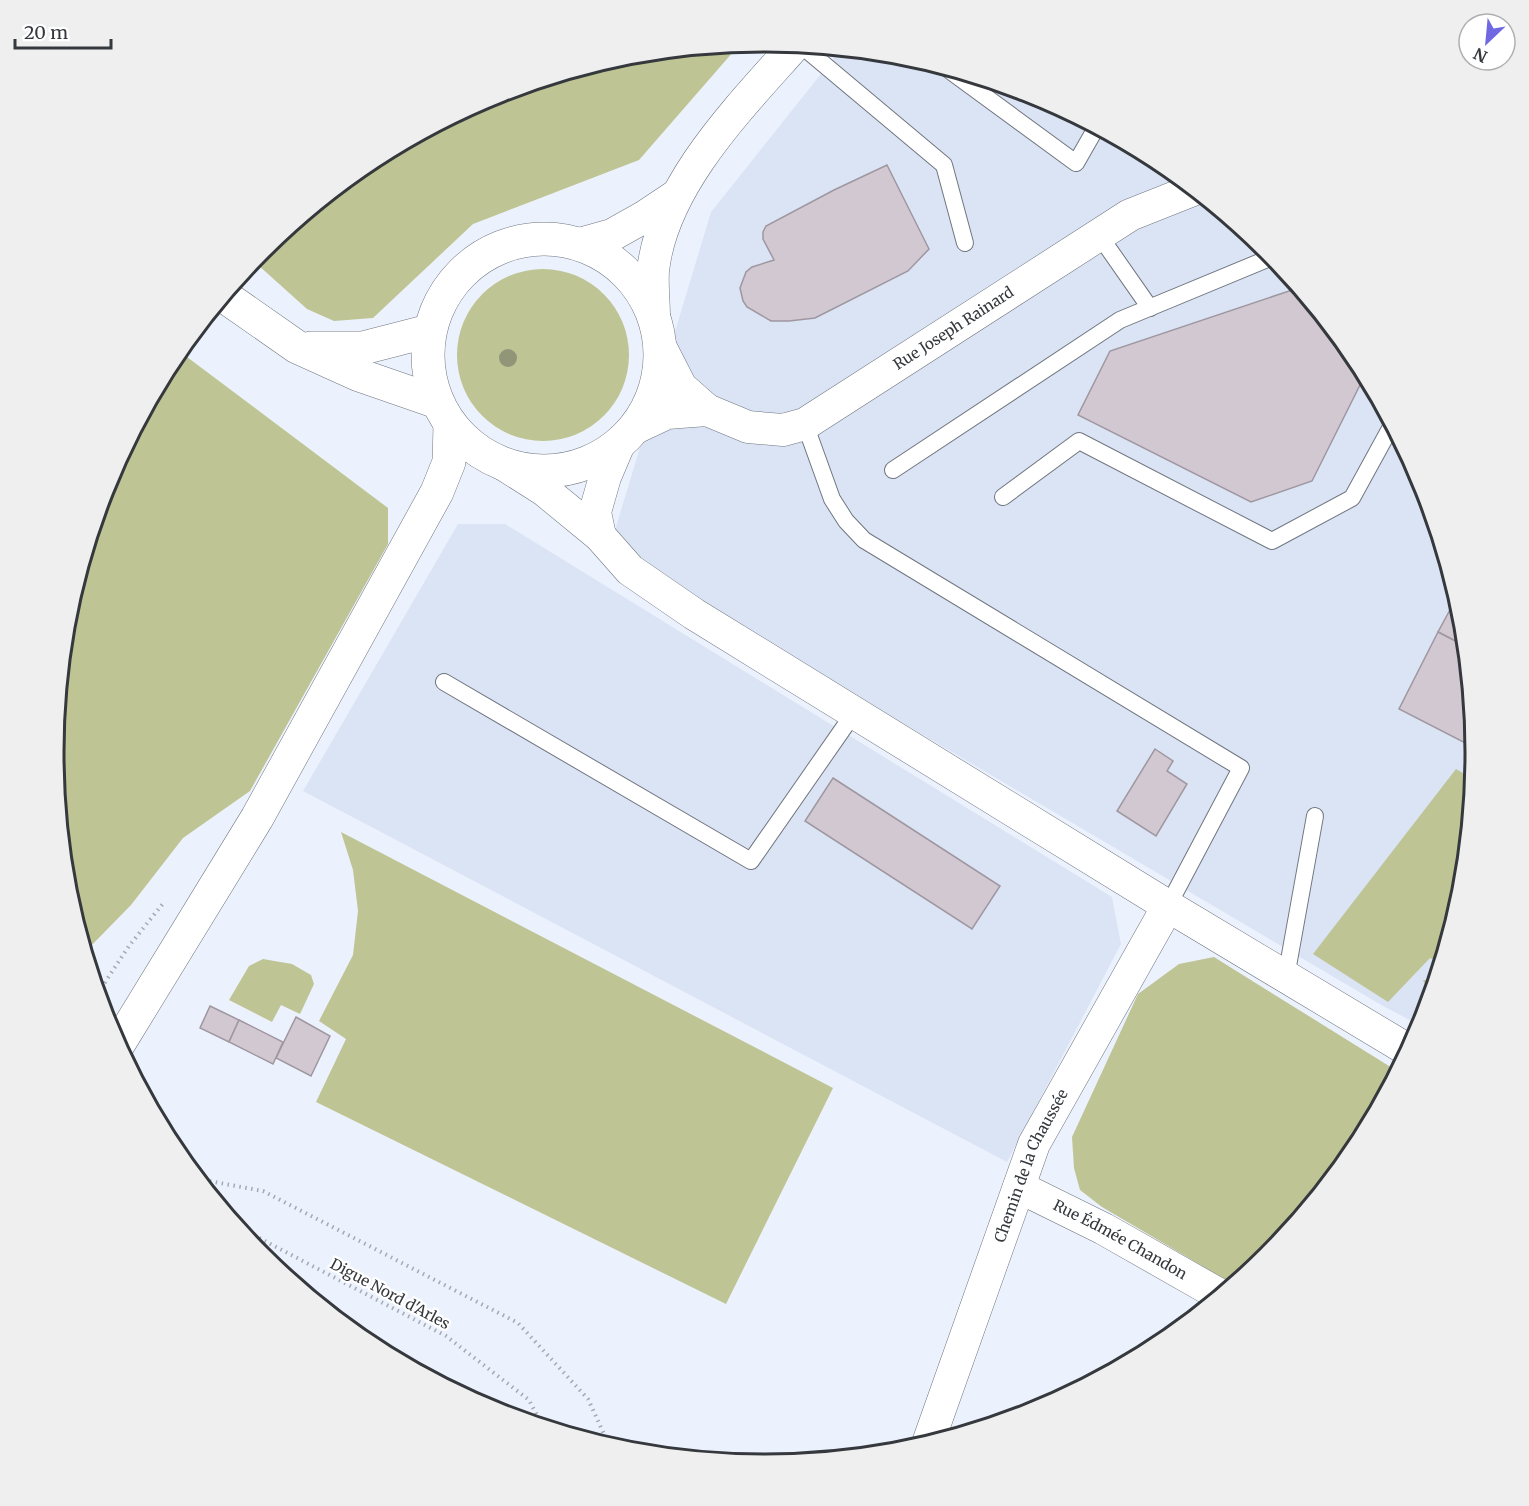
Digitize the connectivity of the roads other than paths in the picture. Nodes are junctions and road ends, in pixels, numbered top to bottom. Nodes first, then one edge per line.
1 (788, 53) edge
2 (812, 54) edge
3 (966, 82) edge
4 (1092, 134) edge
5 (1185, 193) edge
6 (677, 195) junction
7 (1100, 235) junction
8 (965, 243) dead end
9 (580, 244) junction
10 (1263, 261) edge
11 (230, 300) edge
12 (1150, 308) junction
13 (429, 331) junction
14 (657, 332) junction
15 (297, 347) junction
16 (707, 410) junction
17 (444, 413) junction
18 (805, 424) junction
19 (1388, 433) edge
20 (626, 436) junction
21 (498, 462) junction
22 (893, 470) dead end
23 (437, 492) junction
24 (1003, 497) dead end
25 (600, 536) junction
26 (444, 682) dead end
27 (854, 713) junction
28 (1315, 816) dead end
29 (1168, 906) junction
30 (1286, 977) junction
31 (124, 1036) edge
32 (1401, 1046) edge
33 (1018, 1187) junction
34 (1213, 1291) edge
35 (931, 1433) edge

1 - 6 street
2 - 8 lane
3 - 4 lane
5 - 7 street, Rue Joseph Rainard
6 - 9 street
6 - 14 street
7 - 12 lane
7 - 18 street, Rue Joseph Rainard
9 - 13 street
9 - 14 street
10 - 12 lane
11 - 15 street
12 - 22 lane
13 - 15 street
13 - 17 street
14 - 16 street
14 - 20 street
15 - 17 street
16 - 18 street, Rue Joseph Rainard
16 - 20 street
17 - 21 street
17 - 23 street
18 - 29 lane
19 - 24 lane
20 - 21 street
20 - 25 street
21 - 23 street
21 - 25 street
23 - 31 street
25 - 27 street
26 - 27 lane
27 - 29 street
28 - 30 lane
29 - 30 street
29 - 33 street, Chemin de la Chaussée
30 - 32 street
33 - 34 street, Rue Édmée Chandon
33 - 35 street, Chemin de la Chaussée

